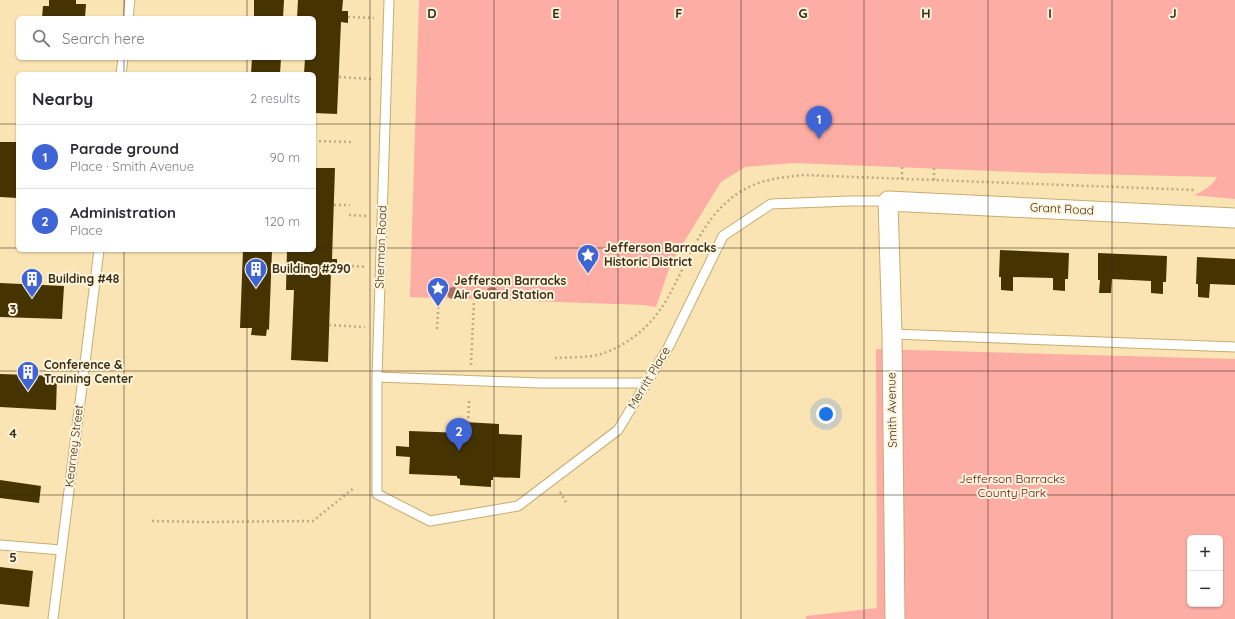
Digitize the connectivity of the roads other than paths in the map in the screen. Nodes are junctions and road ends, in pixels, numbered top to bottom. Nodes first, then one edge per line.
1 (130, 0) edge
2 (389, 0) edge
3 (128, 16) edge
4 (123, 60) edge
5 (121, 72) edge
6 (888, 200) junction
7 (1235, 218) edge
8 (99, 252) edge
9 (892, 334) junction
10 (1235, 347) edge
11 (377, 377) junction
12 (646, 383) junction
13 (377, 494) joint
14 (0, 544) edge
15 (62, 550) junction
16 (53, 619) edge
17 (895, 619) edge

1 - 3 lane
2 - 11 lane, Sherman Road
4 - 5 lane
6 - 7 street, Grant Road
6 - 9 street, Smith Avenue
6 - 12 lane, Merritt Place
8 - 15 lane, Kearney Street
9 - 10 lane
9 - 17 street, Smith Avenue
11 - 12 lane
11 - 13 lane, Sherman Road
12 - 13 lane, Merritt Place
14 - 15 lane
15 - 16 lane, Kearney Street

